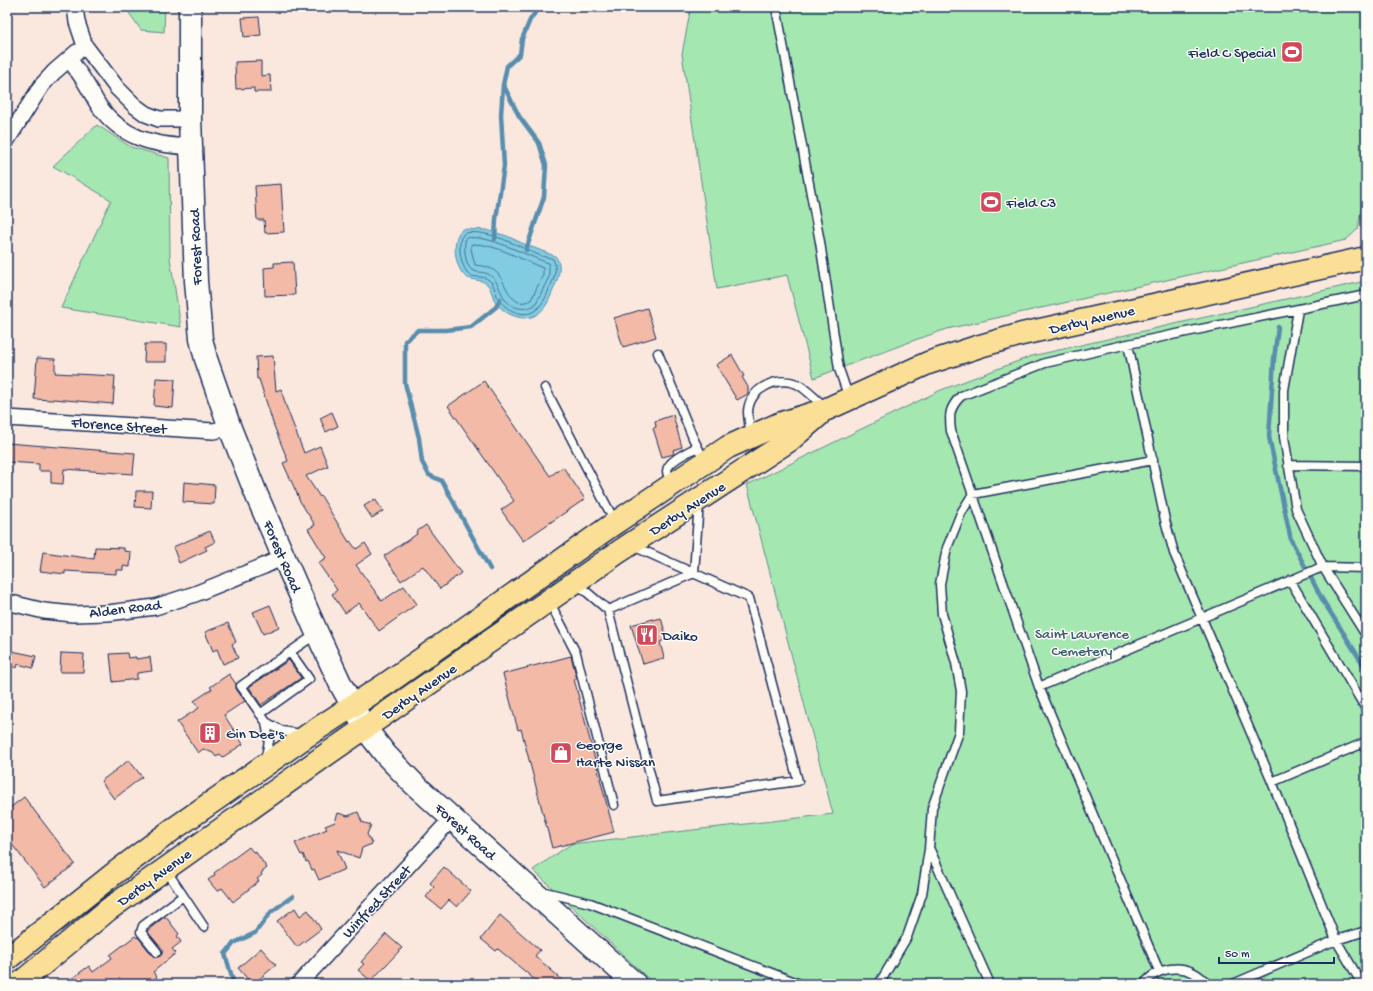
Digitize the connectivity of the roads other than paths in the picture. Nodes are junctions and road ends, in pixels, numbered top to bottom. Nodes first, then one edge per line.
1 (75, 7) edge
2 (190, 7) edge
3 (776, 7) edge
4 (85, 46) junction
5 (69, 59) junction
6 (190, 119) junction
7 (7, 140) edge
8 (191, 147) junction
9 (1366, 258) edge
10 (1366, 295) edge
11 (1298, 310) junction
12 (1128, 344) junction
13 (658, 353) dead end
14 (545, 388) dead end
15 (849, 398) junction
16 (827, 409) junction
17 (7, 418) edge
18 (230, 428) junction
19 (751, 437) junction
20 (701, 455) junction
21 (1152, 460) junction
22 (1288, 465) junction
23 (1366, 466) edge
24 (973, 494) junction
25 (700, 500) junction
26 (616, 522) junction
27 (630, 545) junction
28 (283, 557) junction
29 (1323, 567) junction
30 (1366, 568) edge
31 (694, 573) junction
32 (1290, 580) junction
33 (575, 582) junction
34 (549, 600) junction
35 (7, 602) edge
36 (608, 610) junction
37 (1201, 617) junction
38 (317, 634) junction
39 (1366, 635) edge
40 (290, 652) junction
41 (1039, 687) junction
42 (352, 706) junction
43 (1366, 709) edge
44 (260, 714) junction
45 (266, 722) junction
46 (365, 728) junction
47 (308, 735) junction
48 (1366, 742) edge
49 (263, 765) junction
50 (1272, 782) junction
51 (614, 805) dead end
52 (452, 818) junction
53 (929, 849) junction
54 (165, 869) junction
55 (530, 888) junction
56 (184, 896) junction
57 (204, 927) dead end
58 (1366, 931) edge
59 (1336, 940) junction
60 (157, 952) dead end
61 (7, 959) edge
62 (1160, 971) junction
63 (20, 984) edge
64 (299, 984) edge
65 (635, 984) edge
66 (800, 984) edge
67 (879, 984) edge
68 (990, 984) edge
69 (1144, 984) edge
70 (1207, 984) edge
71 (1233, 984) edge
72 (1362, 984) edge

1 - 4 street
2 - 6 main road, Forest Road
3 - 15 lane
4 - 5 street
4 - 6 street
5 - 7 street
5 - 8 street
6 - 8 main road, Forest Road
8 - 18 main road, Forest Road
9 - 15 highway, Derby Avenue
10 - 11 lane
11 - 12 lane
11 - 22 lane
12 - 21 lane
12 - 24 lane
13 - 20 lane
14 - 26 lane
15 - 16 highway, Derby Avenue
16 - 19 highway, Derby Avenue
16 - 19 lane
16 - 25 highway, Derby Avenue
17 - 18 street, Florence Street
18 - 28 main road, Forest Road
19 - 20 highway, Derby Avenue
20 - 26 highway, Derby Avenue
21 - 24 lane
21 - 37 lane
22 - 23 lane
22 - 29 lane
24 - 41 lane
24 - 53 lane
25 - 27 highway, Derby Avenue
25 - 31 lane
26 - 27 highway
26 - 42 highway, Derby Avenue
27 - 31 lane
27 - 33 highway, Derby Avenue
28 - 35 street, Alden Road
28 - 38 main road, Forest Road
29 - 30 lane
29 - 32 lane
29 - 39 lane
31 - 36 lane
31 - 36 lane
32 - 37 lane
32 - 43 lane
33 - 34 highway, Derby Avenue
33 - 36 lane
34 - 46 highway, Derby Avenue
34 - 51 lane
37 - 41 lane
37 - 50 lane
38 - 40 lane
38 - 42 main road, Forest Road
40 - 44 lane
40 - 44 lane
41 - 62 lane
42 - 46 main road, Forest Road
42 - 47 highway, Derby Avenue
44 - 45 lane
45 - 47 lane
45 - 49 lane
46 - 52 main road, Forest Road
46 - 54 highway, Derby Avenue
47 - 49 highway, Derby Avenue
48 - 50 lane
49 - 61 highway, Derby Avenue
50 - 59 lane
52 - 55 main road, Forest Road
52 - 64 street, Winfred Street
53 - 67 lane
53 - 68 lane
54 - 56 lane
54 - 63 highway, Derby Avenue
55 - 65 main road, Forest Road
55 - 66 lane
56 - 57 lane
56 - 60 lane
58 - 59 lane
59 - 71 lane
59 - 72 lane
62 - 69 lane
62 - 70 lane

